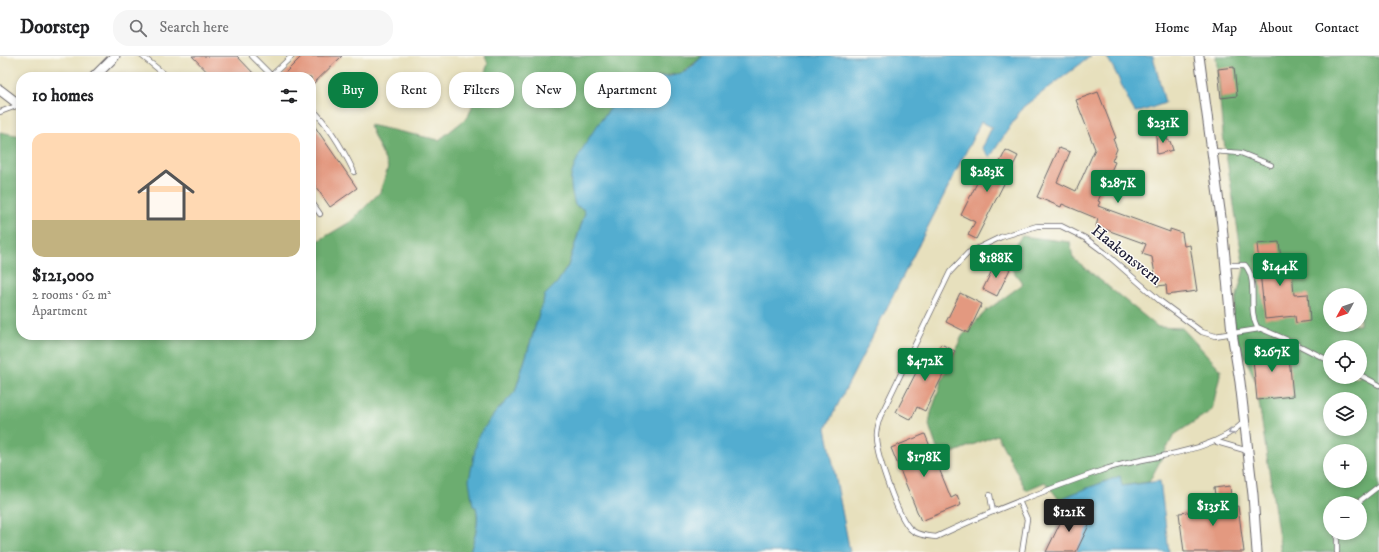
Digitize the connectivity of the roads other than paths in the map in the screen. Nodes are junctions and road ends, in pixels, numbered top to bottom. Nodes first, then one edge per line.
1 (115, 56) edge
2 (142, 56) edge
3 (252, 56) edge
4 (292, 56) edge
5 (1199, 56) edge
6 (99, 72) edge
7 (162, 72) edge
8 (266, 72) edge
9 (276, 72) edge
10 (0, 90) edge
11 (16, 103) edge
12 (16, 107) edge
13 (0, 112) edge
14 (316, 113) edge
15 (1213, 151) junction
16 (1271, 165) dead end
17 (354, 172) dead end
18 (316, 208) edge
19 (320, 214) dead end
20 (1225, 265) junction
21 (1259, 329) junction
22 (1232, 334) junction
23 (1323, 358) edge
24 (1367, 379) edge
25 (1379, 385) edge
26 (1244, 422) junction
27 (1217, 442) junction
28 (1248, 451) junction
29 (1379, 486) edge
30 (990, 495) dead end
31 (1367, 496) edge
32 (1020, 501) junction
33 (993, 512) junction
34 (1337, 540) edge
35 (1022, 552) edge
36 (1257, 552) edge
37 (1337, 552) edge

1 - 6 street
2 - 7 lane
3 - 8 lane
4 - 9 lane
5 - 15 street
10 - 11 street
12 - 13 lane
14 - 17 lane
15 - 16 lane
15 - 20 street
18 - 19 lane
20 - 21 lane
20 - 22 street
21 - 22 lane, Haakonsvern
21 - 23 lane
22 - 26 street
22 - 33 lane, Haakonsvern
24 - 25 lane
26 -> 27 lane, Haakonsvern
26 - 28 street
27 - 28 lane
27 - 32 lane, Haakonsvern
28 - 36 street
29 - 31 lane
30 - 33 lane
32 - 33 lane, Haakonsvern
32 - 35 lane
34 - 37 lane

